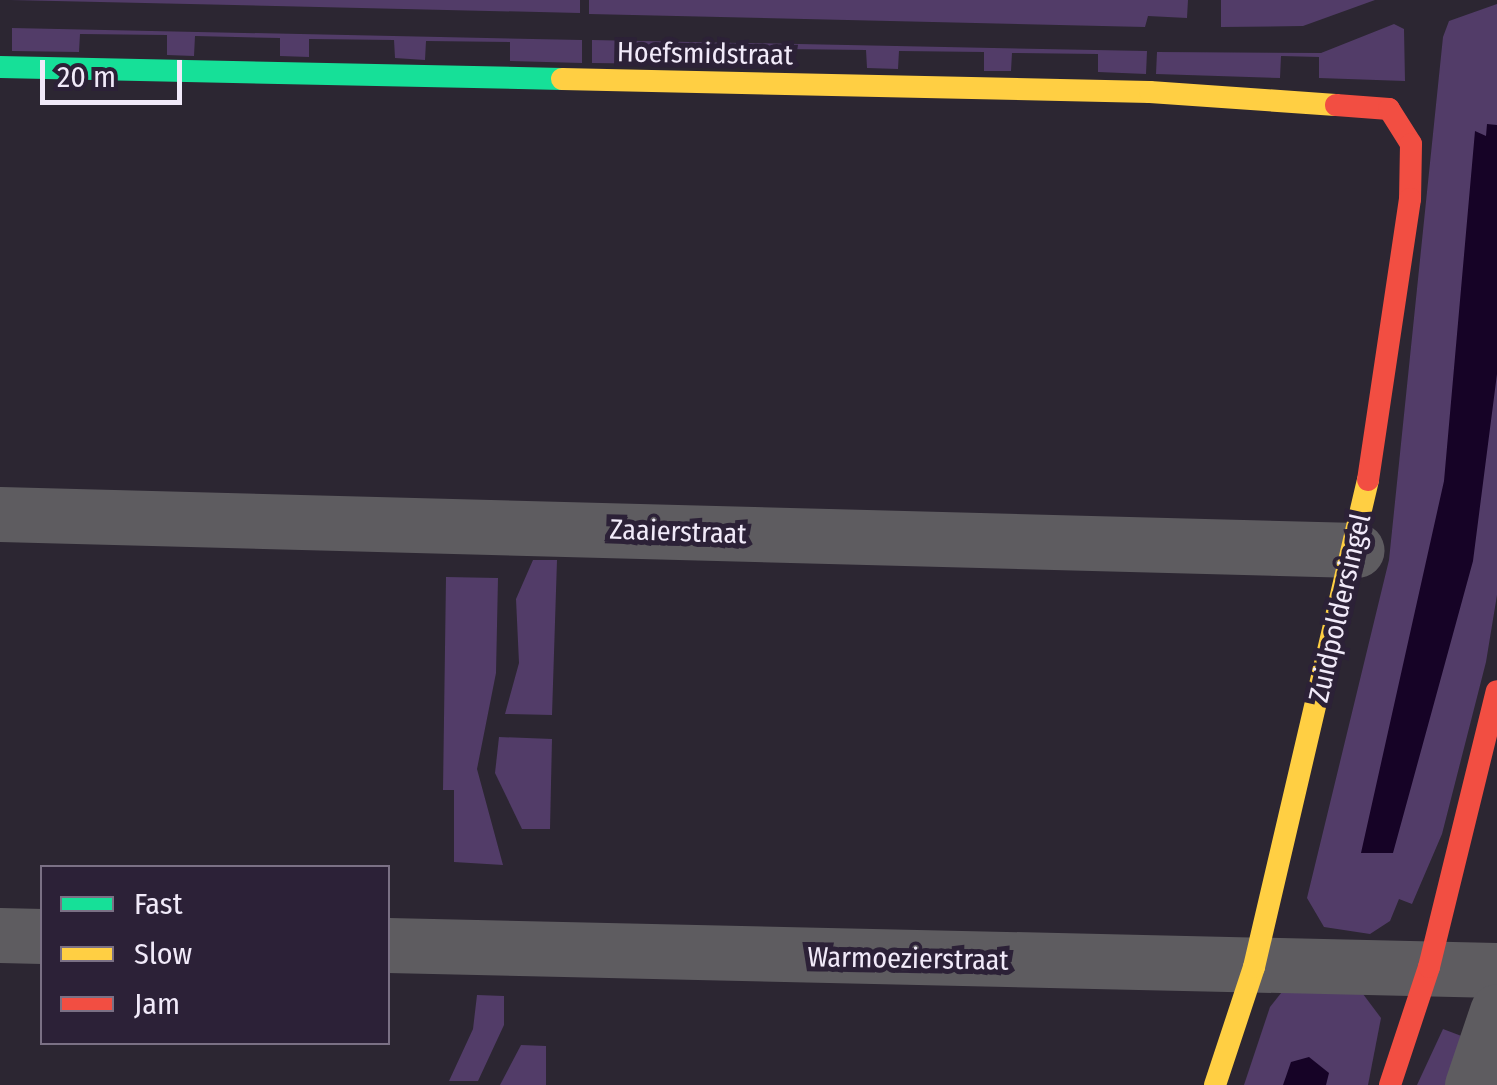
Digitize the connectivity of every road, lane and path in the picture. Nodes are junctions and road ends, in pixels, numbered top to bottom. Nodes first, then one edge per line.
1 (0, 67) edge
2 (1404, 123) joint
3 (0, 514) edge
4 (1357, 550) junction
5 (1497, 691) edge
6 (0, 935) edge
7 (40, 936) edge
8 (390, 945) edge
9 (1254, 967) junction
10 (1429, 967) junction
11 (1497, 970) edge
12 (1497, 1011) edge
13 (1215, 1085) edge
14 (1390, 1085) edge
15 (1472, 1085) edge

1 - 2 street, Hoefsmidstraat
2 - 4 street, Zuidpoldersingel
3 - 4 street, Zaaierstraat
4 - 9 street, Zuidpoldersingel
5 - 10 street
6 - 7 street
8 - 9 street, Warmoezierstraat
9 - 10 street, Warmoezierstraat
9 - 13 street, Zuidpoldersingel
10 - 11 street, Warmoezierstraat
10 - 14 street
12 - 15 street

